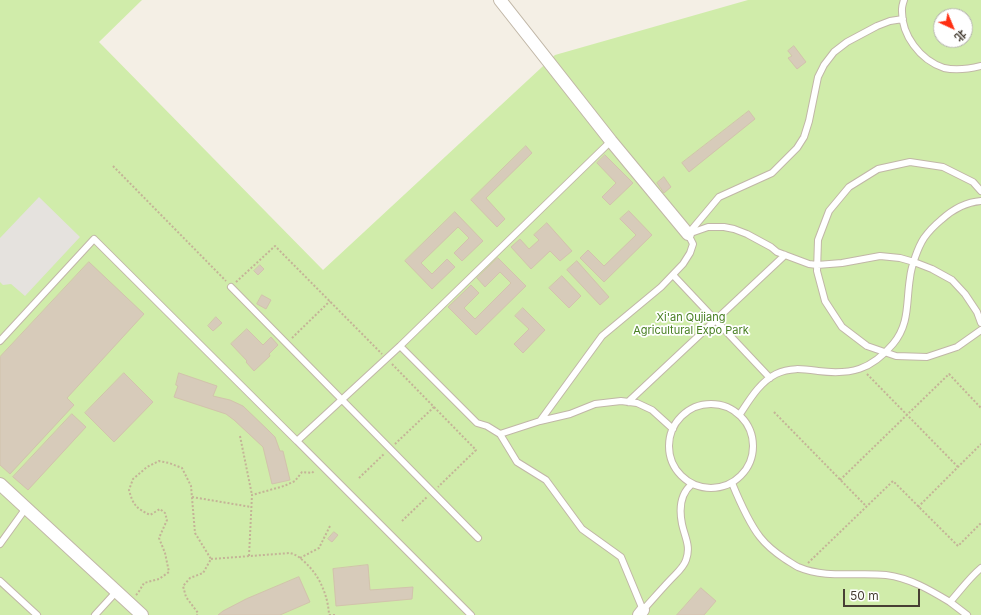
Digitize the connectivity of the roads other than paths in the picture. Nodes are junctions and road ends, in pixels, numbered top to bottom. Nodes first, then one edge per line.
1 (500, 0) edge
2 (904, 0) edge
3 (903, 19) junction
4 (981, 66) edge
5 (611, 141) junction
6 (981, 190) edge
7 (981, 201) edge
8 (688, 234) junction
9 (785, 255) junction
10 (914, 262) junction
11 (817, 265) junction
12 (673, 275) junction
13 (231, 287) road end
14 (716, 320) junction
15 (981, 323) edge
16 (981, 330) edge
17 (0, 341) edge
18 (400, 346) junction
19 (886, 353) junction
20 (770, 378) junction
21 (342, 399) junction
22 (628, 402) junction
23 (740, 414) junction
24 (540, 421) junction
25 (672, 429) junction
26 (500, 434) junction
27 (297, 441) junction
28 (732, 483) junction
29 (0, 484) edge
30 (692, 484) junction
31 (26, 508) junction
32 (478, 538) dead end
33 (0, 544) edge
34 (981, 568) edge
35 (0, 581) edge
36 (116, 592) junction
37 (950, 602) junction
38 (641, 612) edge
39 (38, 615) edge
40 (95, 615) edge
41 (142, 615) edge
42 (471, 615) edge
43 (967, 615) edge

1 - 5 street
2 - 3 lane
3 - 4 lane
3 - 8 lane
5 - 8 street
5 - 18 lane
6 - 11 lane
7 - 10 lane
8 - 9 lane
8 - 12 lane
9 - 11 lane
9 - 14 lane
10 - 11 lane
10 - 15 lane
10 - 19 lane
11 - 19 lane
12 - 14 lane
12 - 24 lane
13 - 21 lane
14 - 20 lane
14 - 22 lane
16 - 19 lane
17 - 27 lane
18 - 21 lane
18 - 26 lane
19 - 20 lane
20 - 23 lane
21 - 27 lane
21 - 32 lane
22 - 24 lane
22 - 25 lane
23 - 25 lane
23 - 28 lane
24 - 26 lane
25 - 30 lane
26 - 38 lane
27 - 42 lane
28 - 30 lane
28 - 37 lane
29 - 31 street
30 - 38 lane
31 - 33 lane
31 - 36 street
34 - 37 lane
35 - 39 lane
36 - 40 lane
36 - 41 street
37 - 43 lane

